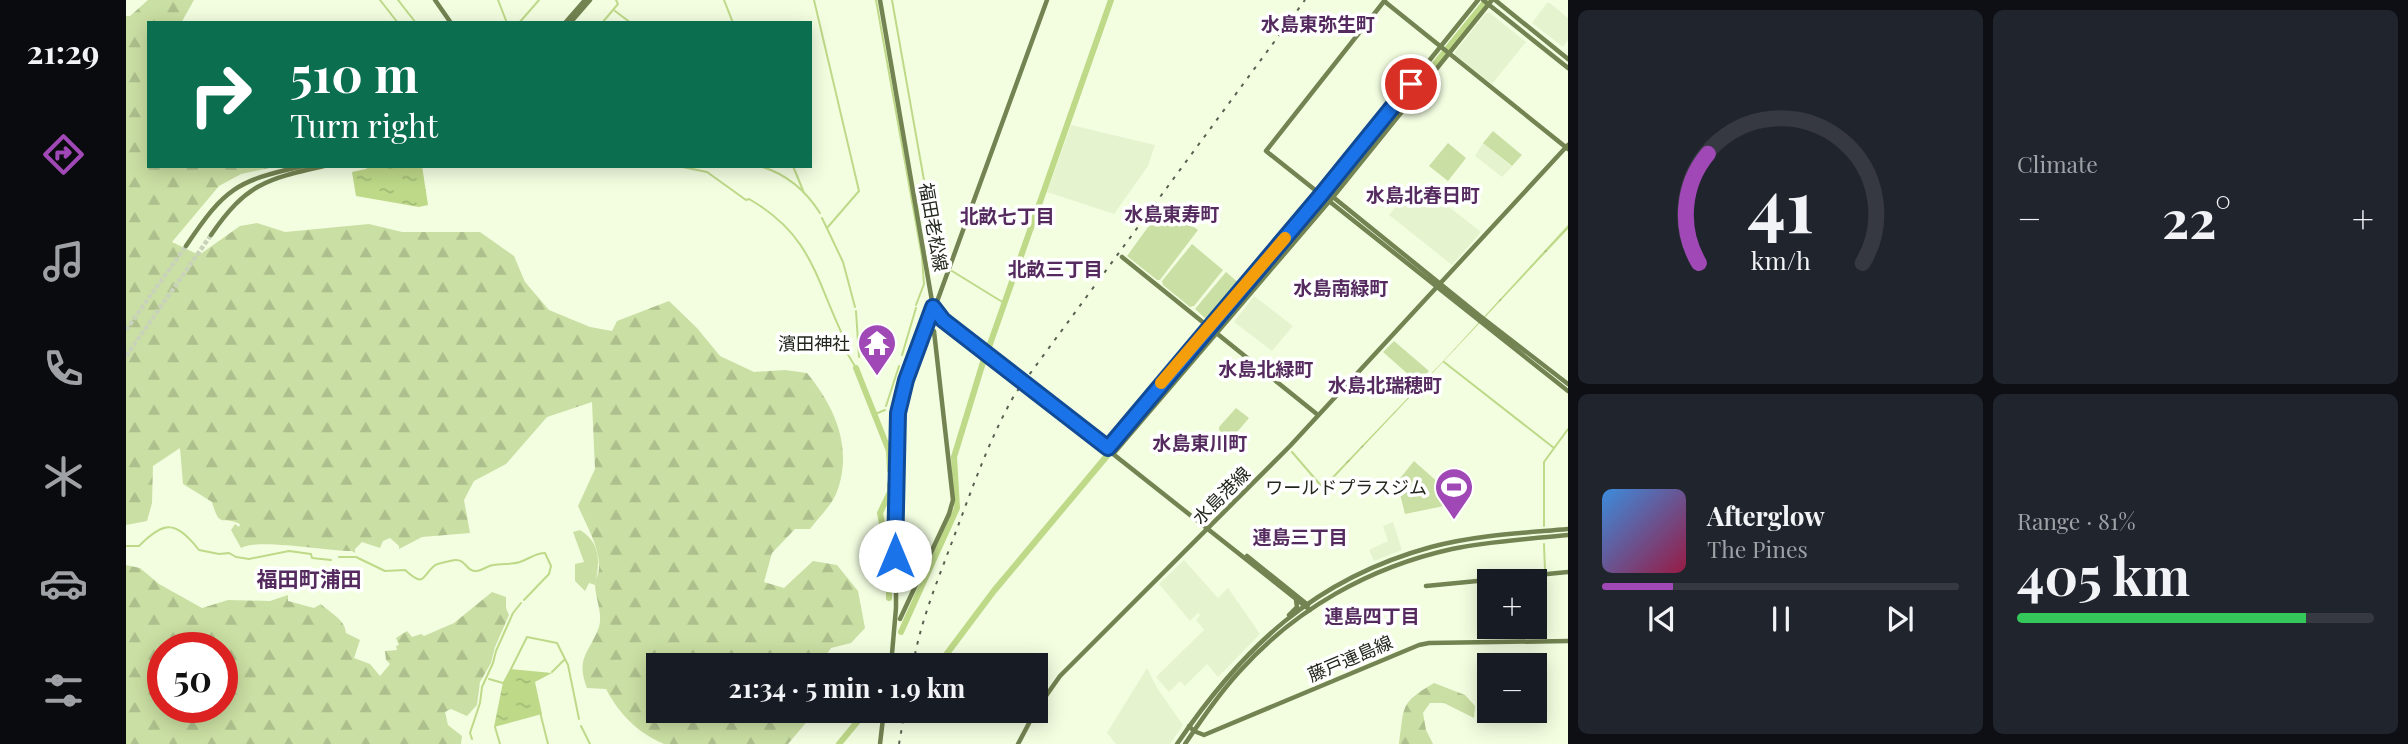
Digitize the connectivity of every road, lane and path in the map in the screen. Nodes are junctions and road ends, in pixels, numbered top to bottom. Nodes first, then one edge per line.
1 (435, 0) edge
2 (587, 0) edge
3 (880, 0) edge
4 (1046, 0) edge
5 (1384, 0) edge
6 (1478, 0) edge
7 (1488, 1) edge
8 (450, 21) edge
9 (569, 21) edge
10 (1445, 50) junction
11 (1568, 59) edge
12 (1568, 68) edge
13 (1567, 147) edge
14 (294, 168) edge
15 (316, 168) edge
16 (1327, 198) junction
17 (211, 235) tunnel mouth
18 (186, 246) tunnel mouth
19 (1122, 257) dead end
20 (943, 282) junction
21 (929, 284) junction
22 (1439, 285) junction
23 (933, 307) junction
24 (1482, 321) junction
25 (926, 325) junction
26 (1214, 331) junction
27 (1568, 384) edge
28 (1568, 391) edge
29 (1318, 415) junction
30 (1108, 448) junction
31 (1114, 453) junction
32 (1209, 528) junction
33 (1568, 529) edge
34 (1568, 535) edge
35 (1253, 563) junction
36 (1568, 572) edge
37 (1426, 586) dead end
38 (1294, 597) junction
39 (1308, 607) junction
40 (900, 619) dead end
41 (1279, 626) junction
42 (1568, 641) edge
43 (892, 653) edge
44 (1048, 693) edge
45 (882, 723) edge
46 (1029, 723) edge
47 (1189, 726) junction
48 (1194, 732) junction
49 (880, 744) edge
50 (1018, 744) edge
51 (1177, 744) edge
52 (1185, 744) edge

1 - 8 street
2 - 9 street
3 - 21 street, 福田老松線
4 - 20 street
5 - 10 street
5 - 16 street
6 - 10 street
7 - 10 street
7 - 11 street
7 - 12 street
10 - 13 street
10 - 16 street
10 - 16 street
13 - 22 street, 水島港線
14 - 18 street
15 - 17 street
16 - 22 street
16 - 22 street
16 - 26 street
16 - 26 street
19 - 26 street
20 - 21 street
20 - 23 street
21 - 23 street, 福田老松線
22 - 24 street
22 - 29 street, 水島港線
23 - 25 street
23 - 30 street
24 - 27 street
24 - 28 street
25 - 40 street
25 - 43 street
26 - 29 street
26 - 30 street
26 - 31 street
29 - 32 street, 水島港線
30 - 31 street
31 - 32 street
32 - 35 street
32 - 44 street, 水島港線
33 - 39 street
34 - 39 street
35 - 38 street
35 - 39 street
36 - 37 street
38 - 39 street
38 - 41 street
39 - 41 street
39 - 48 street
41 - 47 street
42 - 48 street, 藤戸連島線
45 - 49 street
46 - 50 street, 水島港線
47 - 48 street
47 - 51 street
48 - 52 street

